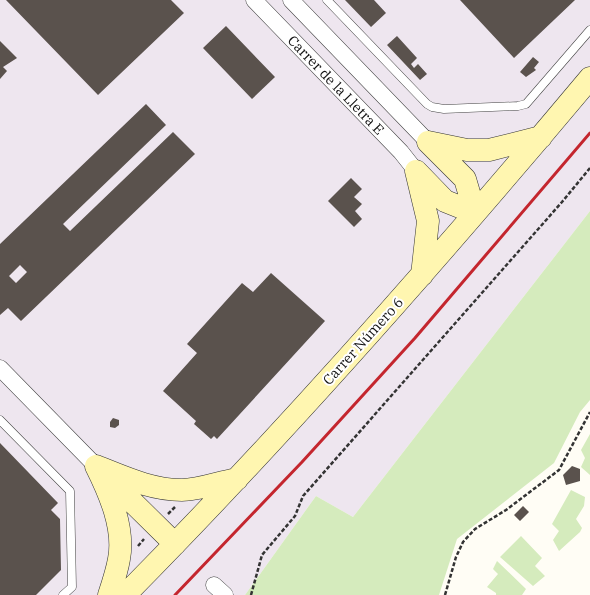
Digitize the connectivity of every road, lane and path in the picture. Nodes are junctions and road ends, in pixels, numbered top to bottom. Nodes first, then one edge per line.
1 (254, 0) edge
2 (291, 0) edge
3 (327, 0) edge
4 (590, 30) edge
5 (590, 78) edge
6 (541, 137) junction
7 (428, 142) junction
8 (590, 168) edge
9 (416, 171) junction
10 (475, 213) junction
11 (422, 275) junction
12 (0, 368) edge
13 (590, 412) edge
14 (0, 420) edge
15 (96, 466) junction
16 (236, 479) junction
17 (175, 544) junction
18 (63, 595) edge
19 (109, 595) edge
20 (125, 595) edge
21 (251, 595) edge
22 (445, 595) edge

1 - 9 street, Carrer de la Lletra E
2 - 7 street, Carrer de la Lletra E
3 - 4 lane
5 - 6 main road, Carrer Número 6
6 - 7 main road
6 - 10 main road, Carrer Número 6
7 - 10 main road
8 - 21 path
9 - 10 main road
9 - 11 main road
10 - 11 main road, Carrer Número 6
11 - 16 main road, Carrer Número 6
12 - 15 street
13 - 22 path
14 - 18 lane
15 - 16 main road
15 - 17 main road
15 - 19 main road
16 - 17 main road, Carrer Número 6
17 - 20 main road, Carrer Número 6

